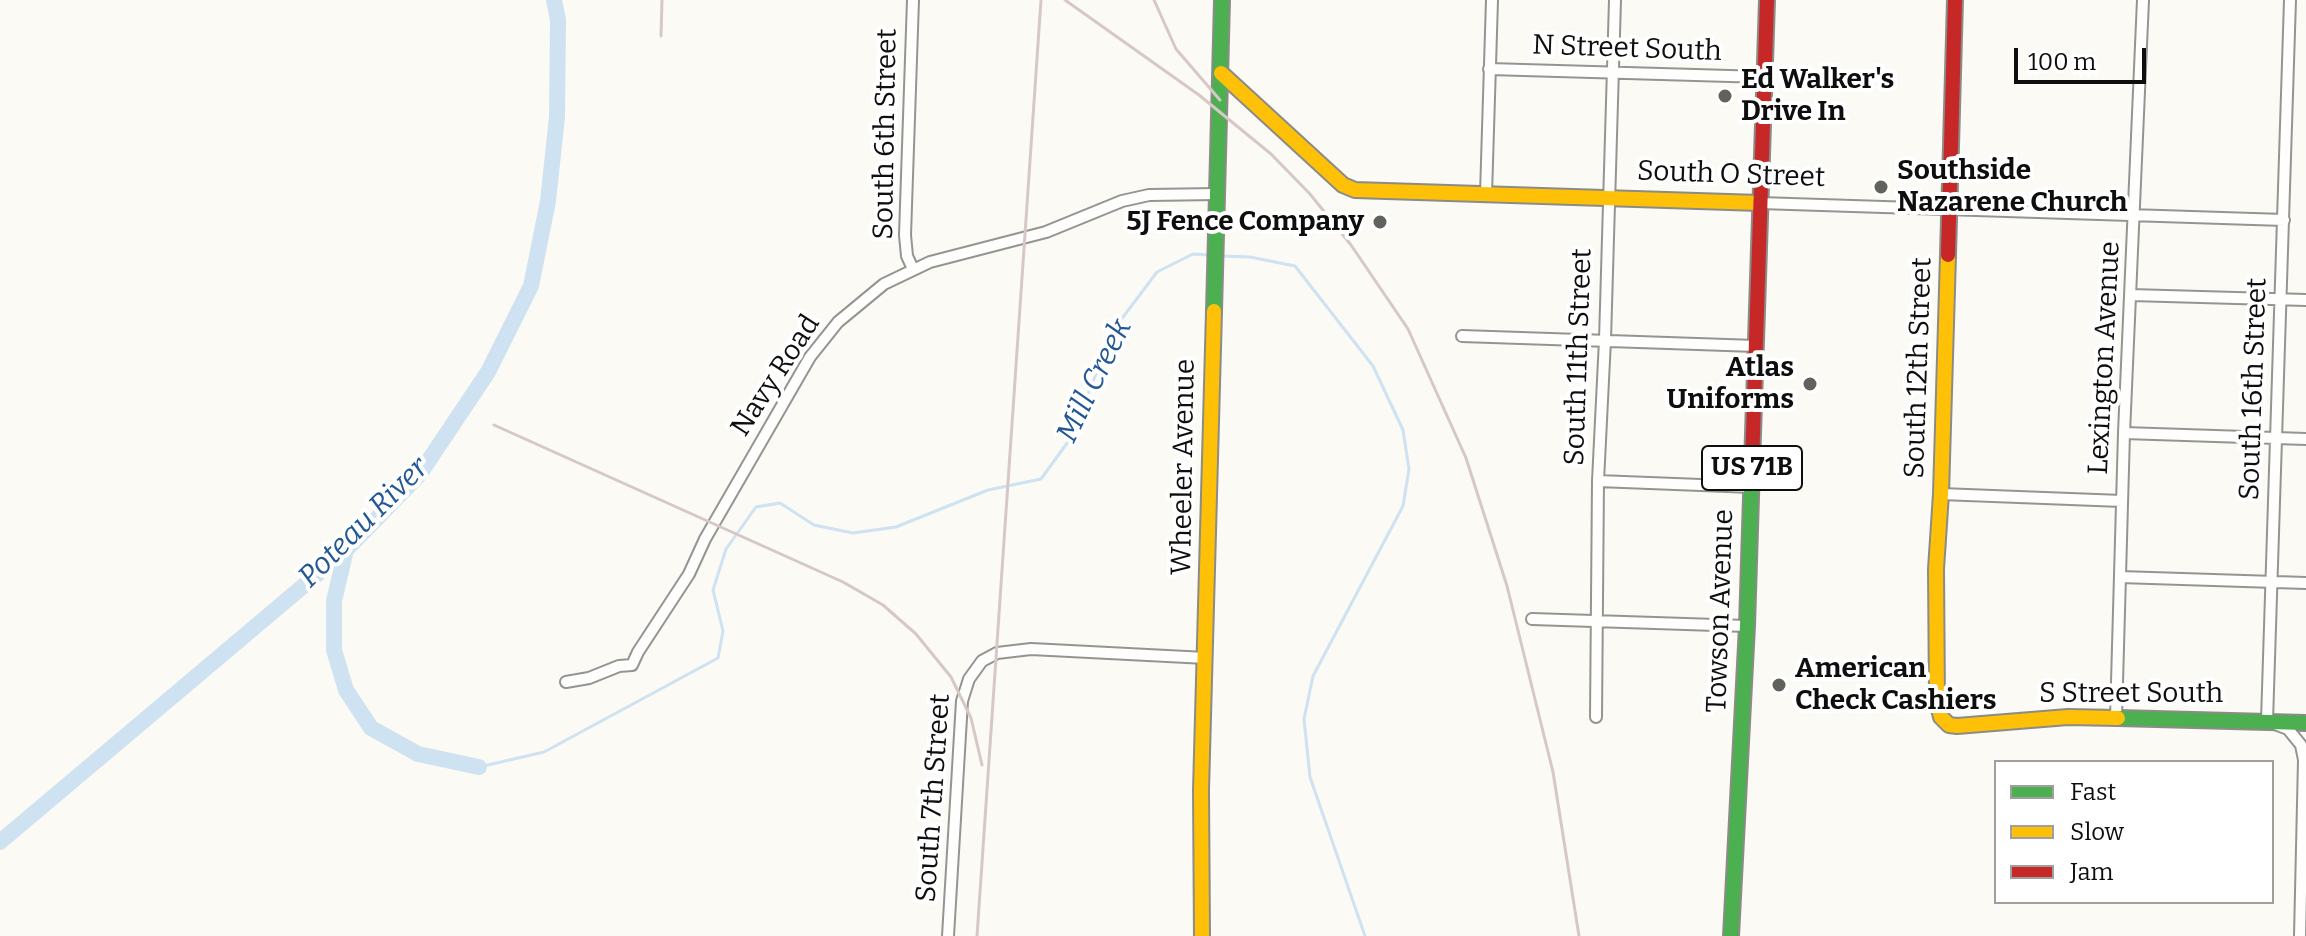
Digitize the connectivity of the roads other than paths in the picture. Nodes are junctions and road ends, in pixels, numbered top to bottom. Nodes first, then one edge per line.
1 (913, 0) edge
2 (1222, 0) edge
3 (1492, 0) edge
4 (1615, 0) edge
5 (1767, 0) edge
6 (1955, 0) edge
7 (2143, 0) edge
8 (2290, 0) edge
9 (1489, 69) junction
10 (1612, 72) junction
11 (1221, 73) junction
12 (1764, 77) junction
13 (1217, 194) junction
14 (1486, 194) junction
15 (1608, 197) junction
16 (1760, 203) junction
17 (1950, 209) junction
18 (2135, 214) junction
19 (2284, 220) junction
20 (913, 269) junction
21 (2131, 295) junction
22 (2281, 300) junction
23 (2306, 300) edge
24 (1462, 336) dead end
25 (1605, 340) junction
26 (1756, 346) junction
27 (2124, 433) junction
28 (2277, 438) junction
29 (2306, 439) edge
30 (1598, 481) junction
31 (1752, 487) junction
32 (1941, 494) junction
33 (2122, 501) junction
34 (2120, 577) junction
35 (2272, 582) junction
36 (2306, 583) edge
37 (1532, 619) dead end
38 (1595, 621) junction
39 (1747, 626) junction
40 (1206, 658) junction
41 (566, 682) dead end
42 (1596, 717) dead end
43 (2116, 718) junction
44 (2267, 721) junction
45 (2306, 723) edge
46 (1957, 726) joint
47 (2306, 738) edge
48 (2304, 760) edge
49 (2304, 863) edge
50 (948, 936) edge
51 (1202, 936) edge
52 (1731, 936) edge
53 (2300, 936) edge

1 - 20 street, South 6th Street
2 - 11 main road, Wheeler Avenue
3 - 9 street
4 - 10 street, South 11th Street
5 - 12 main road, Towson Avenue / US 71B
6 - 17 main road, South 12th Street
7 - 18 street, Lexington Avenue
8 - 19 street, South 16th Street
9 - 10 street, N Street South
9 - 14 street
10 - 12 street, N Street South
10 - 15 street, South 11th Street
11 - 13 main road, Wheeler Avenue
11 - 14 main road, South O Street
12 - 16 main road, Towson Avenue / US 71B
13 - 20 street, Navy Road
13 - 40 main road, Wheeler Avenue
14 - 15 main road, South O Street
15 - 16 main road, South O Street
15 - 25 street, South 11th Street
16 - 17 street, South O Street
16 - 26 main road, Towson Avenue / US 71B
17 - 18 street, South O Street
17 - 32 main road, South 12th Street
18 - 19 street, South O Street
18 - 21 street, Lexington Avenue
19 - 22 street, South 16th Street
20 - 41 street, Navy Road
21 - 22 street
21 - 27 street, Lexington Avenue
22 - 23 street
22 - 28 street, South 16th Street
24 - 25 street
25 - 26 street
25 - 30 street, South 11th Street
26 - 31 main road, Towson Avenue / US 71B
27 - 28 street
27 - 33 street, Lexington Avenue
28 - 29 street
28 - 35 street, South 16th Street
30 - 31 street
30 - 38 street, South 11th Street
31 - 39 main road, Towson Avenue / US 71B
32 - 33 street
32 - 46 main road, South 12th Street
33 - 34 street, Lexington Avenue
34 - 35 street
34 - 43 street, Lexington Avenue
35 - 36 street
35 - 44 street, South 16th Street
37 - 38 street
38 - 39 street
38 - 42 street, South 11th Street
39 - 52 main road, Towson Avenue / US 71B
40 - 50 street, South 7th Street
40 - 51 main road, Wheeler Avenue
43 - 44 main road, S Street South
43 - 46 main road, S Street South
44 - 45 main road, S Street South
44 - 48 street
47 - 48 street
48 - 49 street
49 - 53 street

